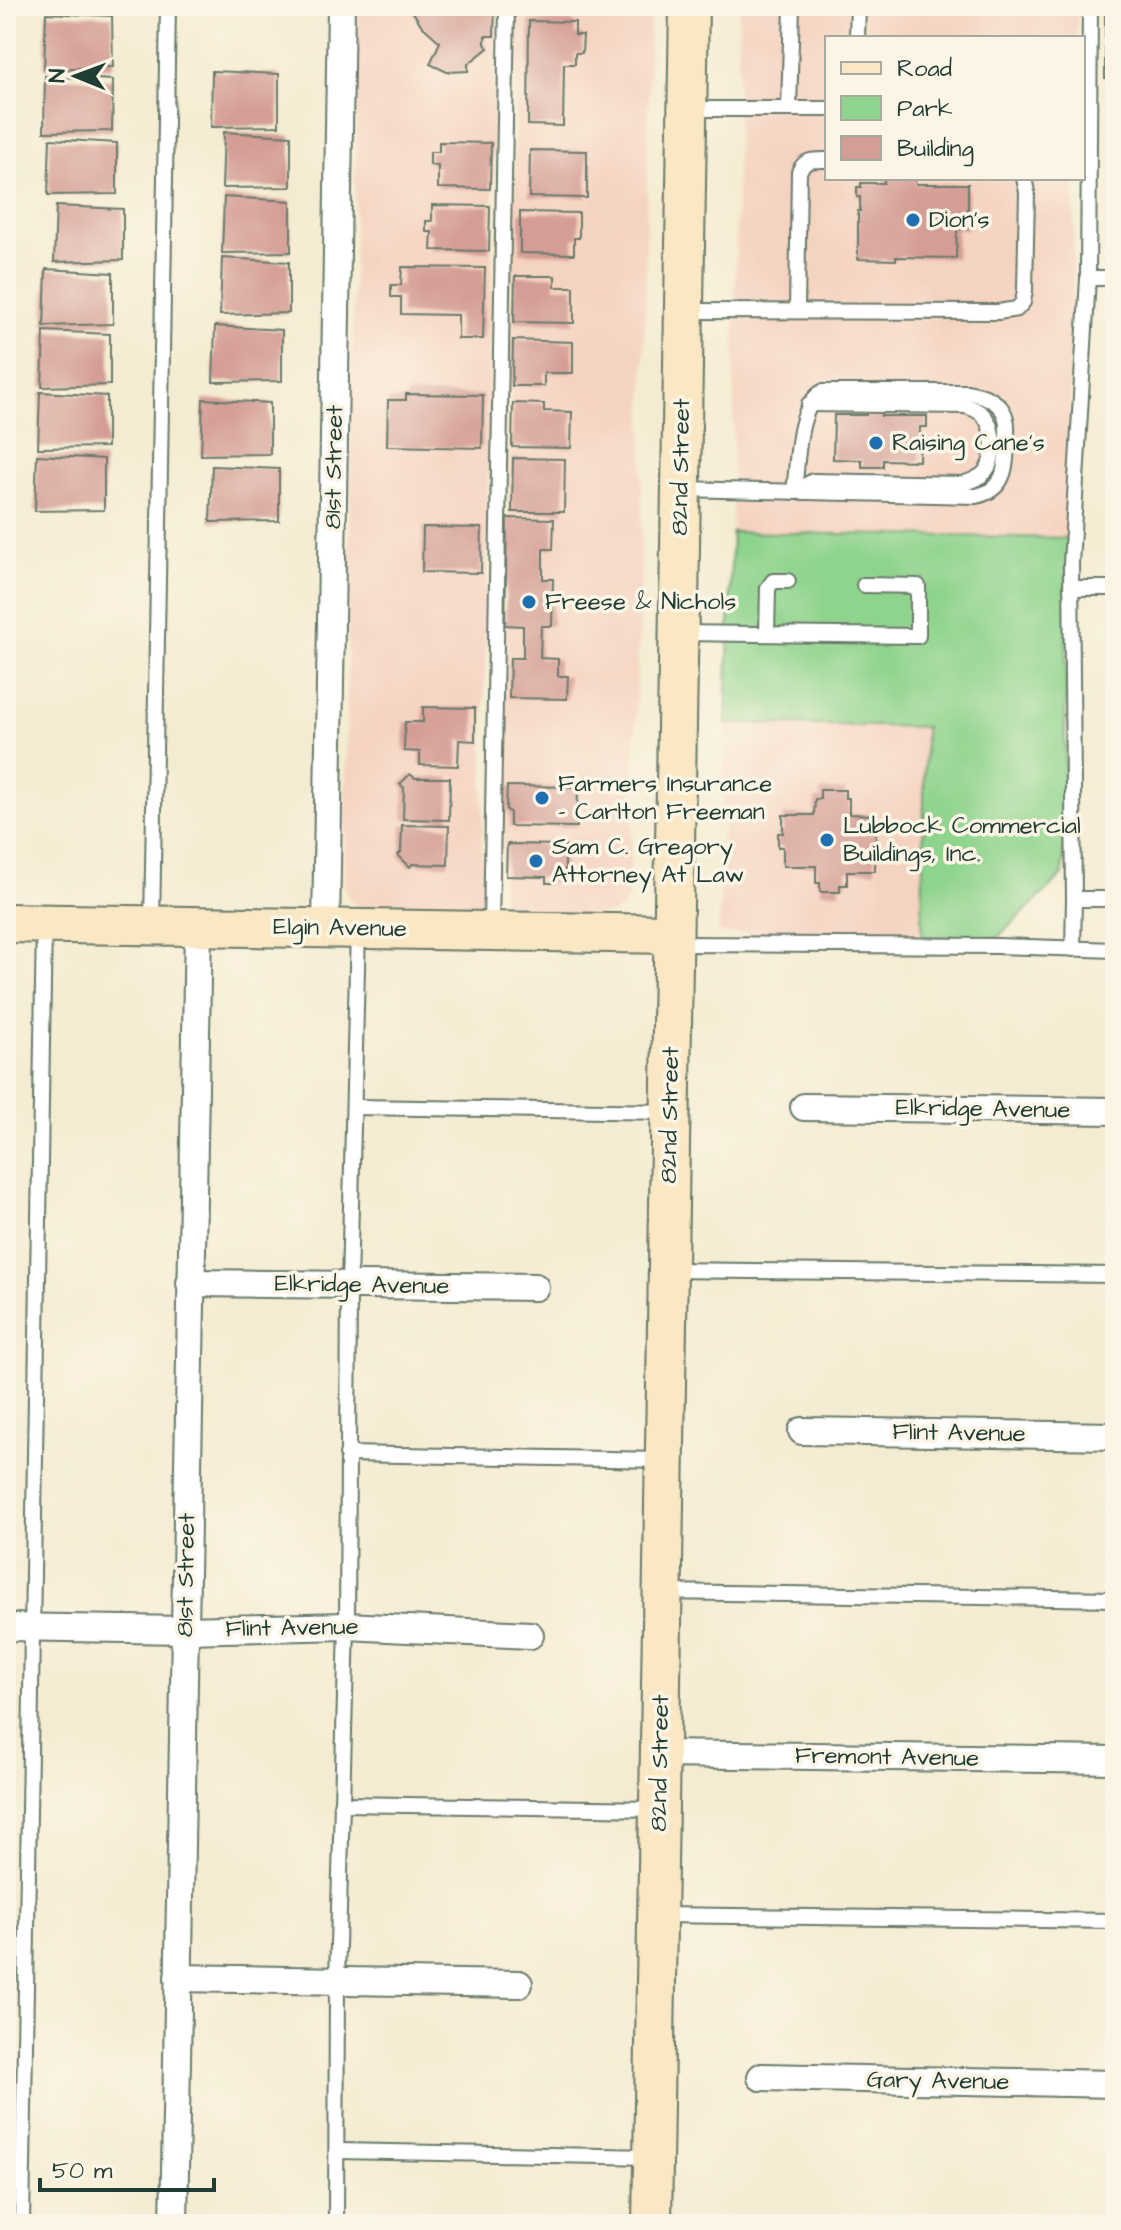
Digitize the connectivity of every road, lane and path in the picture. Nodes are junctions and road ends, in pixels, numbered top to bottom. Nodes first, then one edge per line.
1 (168, 6) edge
2 (341, 6) edge
3 (507, 6) edge
4 (689, 6) edge
5 (792, 6) edge
6 (858, 6) edge
7 (1090, 6) edge
8 (857, 36) edge
9 (687, 109) junction
10 (789, 109) junction
11 (825, 109) edge
12 (825, 160) edge
13 (1024, 180) edge
14 (1088, 278) junction
15 (1115, 278) edge
16 (684, 311) junction
17 (797, 311) junction
18 (681, 489) junction
19 (794, 492) junction
20 (788, 581) dead end
21 (864, 585) dead end
22 (1071, 588) junction
23 (1115, 588) edge
24 (679, 633) junction
25 (767, 634) junction
26 (1074, 899) junction
27 (1115, 899) edge
28 (6, 923) edge
29 (44, 923) junction
30 (152, 925) junction
31 (198, 926) junction
32 (342, 928) junction
33 (491, 931) junction
34 (673, 939) junction
35 (1073, 949) junction
36 (1115, 950) edge
37 (354, 1107) junction
38 (804, 1107) dead end
39 (1115, 1111) edge
40 (670, 1112) junction
41 (668, 1270) junction
42 (1115, 1275) edge
43 (190, 1283) junction
44 (349, 1285) junction
45 (535, 1287) dead end
46 (802, 1431) dead end
47 (1115, 1436) edge
48 (347, 1454) junction
49 (665, 1460) junction
50 (662, 1592) junction
51 (1115, 1599) edge
52 (347, 1626) junction
53 (19, 1627) edge
54 (185, 1630) junction
55 (530, 1635) dead end
56 (659, 1754) junction
57 (1115, 1760) edge
58 (341, 1804) junction
59 (659, 1809) junction
60 (657, 1915) junction
61 (1115, 1921) edge
62 (178, 1978) junction
63 (337, 1980) junction
64 (519, 1984) dead end
65 (761, 2077) dead end
66 (1115, 2084) edge
67 (338, 2151) junction
68 (653, 2157) junction
69 (22, 2224) edge
70 (174, 2224) edge
71 (336, 2224) edge
72 (652, 2224) edge

1 - 30 lane
2 - 32 street, 81st Street
3 - 33 lane
4 - 9 main road, 82nd Street
5 - 10 lane
6 - 8 lane
7 - 14 lane
9 - 10 lane
9 - 16 main road, 82nd Street
10 - 11 lane
12 - 17 lane
13 - 17 lane
14 - 15 lane
14 - 22 lane
16 - 17 lane
16 - 18 main road, 82nd Street
18 - 19 lane
18 - 24 main road, 82nd Street
19 - 19 lane
20 - 25 lane
21 - 25 lane
22 - 23 lane
22 - 26 lane
24 - 25 lane
24 - 34 main road, 82nd Street
26 - 27 lane
26 - 35 lane
28 - 29 main road, Elgin Avenue
29 - 30 main road, Elgin Avenue
29 - 53 lane
30 - 31 main road, Elgin Avenue
31 - 32 main road, Elgin Avenue
31 - 43 street, 81st Street
32 - 33 main road, Elgin Avenue
32 - 37 lane
33 - 34 main road, Elgin Avenue
34 - 35 lane
34 - 40 main road, 82nd Street
35 - 36 lane
37 - 40 lane
37 - 44 lane
38 - 39 street, Elkridge Avenue
40 - 41 main road, 82nd Street
41 - 42 lane
41 - 49 main road, 82nd Street
43 - 44 street, Elkridge Avenue
43 - 54 street, 81st Street
44 - 45 street, Elkridge Avenue
44 - 48 lane
46 - 47 street, Flint Avenue
48 - 49 lane
48 - 52 lane
49 - 50 main road, 82nd Street
50 - 51 lane
50 - 56 main road, 82nd Street
52 - 54 street, Flint Avenue
52 - 55 street, Flint Avenue
52 - 58 lane
53 - 54 street, Flint Avenue
53 - 69 lane
54 - 62 street, 81st Street
56 - 57 street, Fremont Avenue
56 - 59 main road, 82nd Street
58 - 59 lane
58 - 63 lane
59 - 60 main road, 82nd Street
60 - 61 lane
60 - 68 main road, 82nd Street
62 - 63 street
62 - 70 street, 81st Street
63 - 64 street
63 - 67 lane
65 - 66 street, Gary Avenue
67 - 68 lane
67 - 71 lane
68 - 72 main road, 82nd Street

